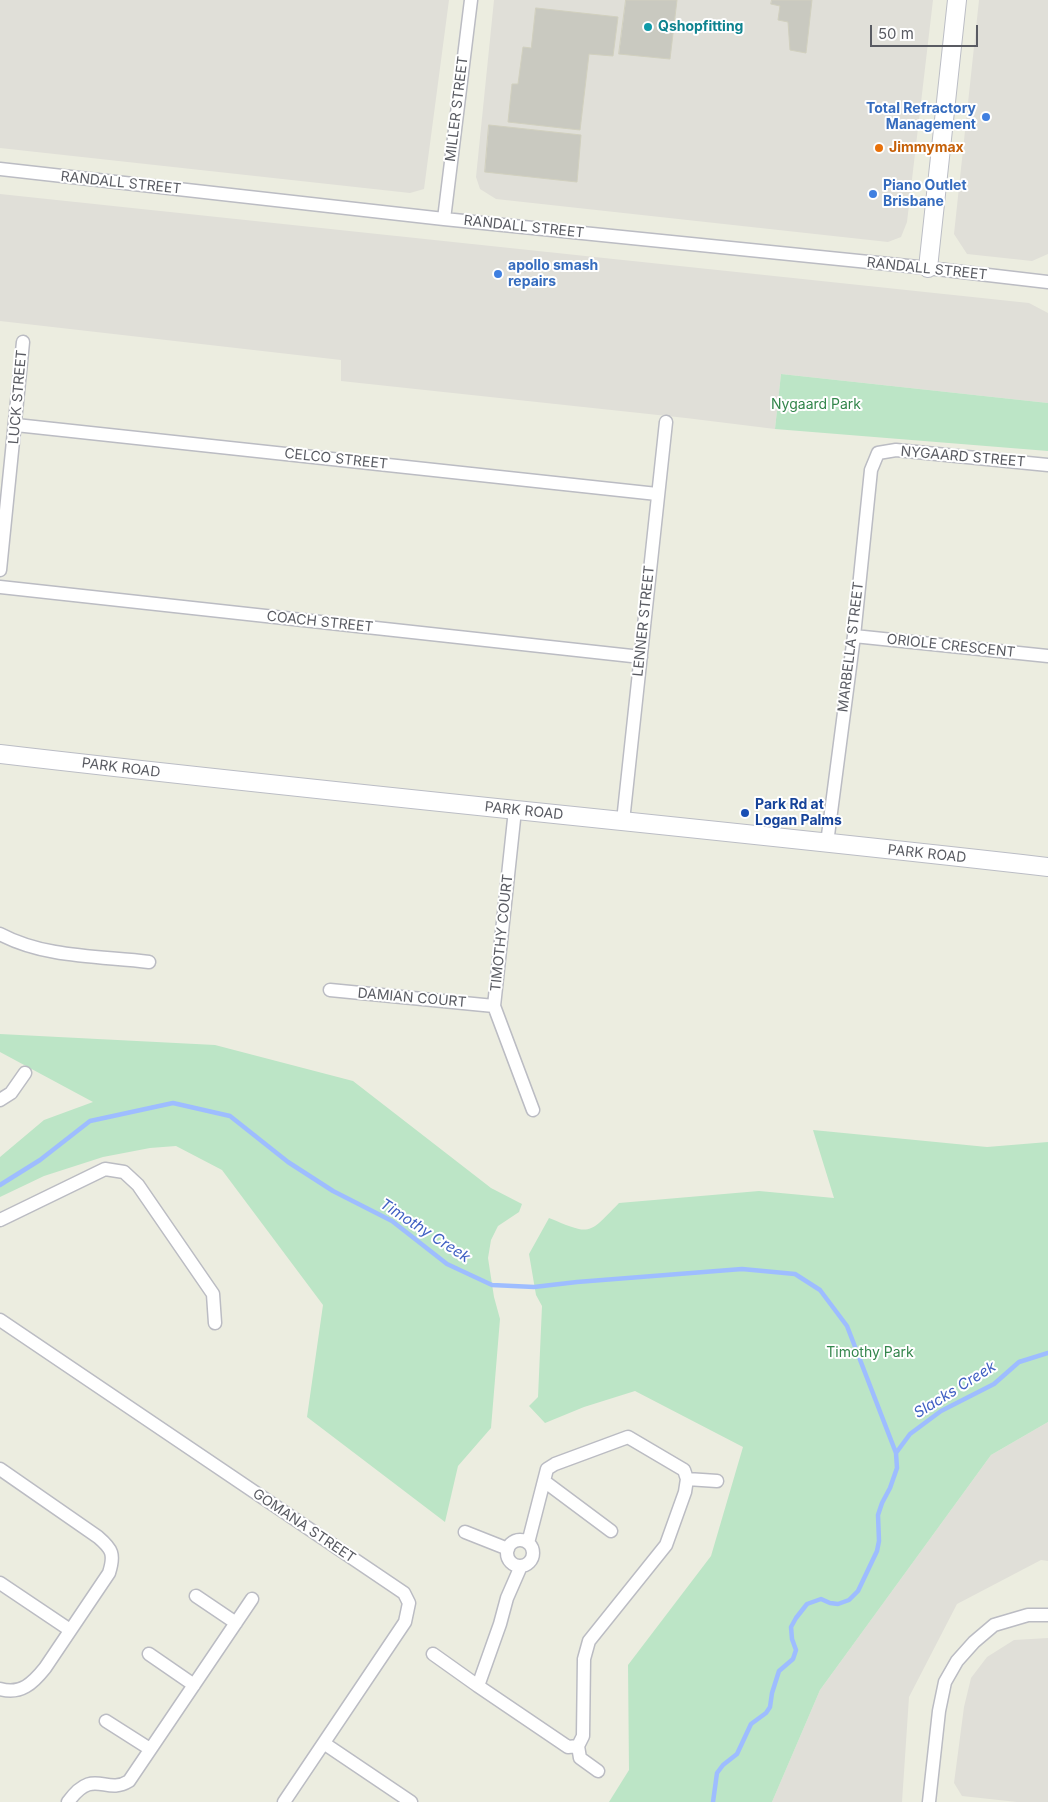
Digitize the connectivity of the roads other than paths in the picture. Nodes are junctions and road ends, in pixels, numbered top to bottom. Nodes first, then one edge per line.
1 (471, 0) edge
2 (957, 0) edge
3 (0, 170) edge
4 (444, 219) junction
5 (928, 268) junction
6 (1048, 282) edge
7 (23, 342) dead end
8 (666, 422) dead end
9 (16, 425) junction
10 (878, 453) joint
11 (1048, 465) edge
12 (657, 494) junction
13 (0, 570) edge
14 (0, 587) edge
15 (854, 636) junction
16 (1048, 656) edge
17 (641, 657) junction
18 (0, 754) edge
19 (515, 810) junction
20 (623, 821) junction
21 (827, 843) junction
22 (1048, 867) edge
23 (0, 934) edge
24 (149, 962) dead end
25 (330, 990) dead end
26 (494, 1006) junction
27 (24, 1073) dead end
28 (0, 1100) edge
29 (533, 1110) dead end
30 (0, 1220) edge
31 (0, 1320) edge
32 (215, 1323) dead end
33 (0, 1469) edge
34 (686, 1479) junction
35 (717, 1481) dead end
36 (544, 1482) junction
37 (611, 1531) dead end
38 (465, 1532) dead end
39 (528, 1543) junction
40 (508, 1549) junction
41 (521, 1566) junction
42 (0, 1583) edge
43 (196, 1596) dead end
44 (252, 1599) dead end
45 (1048, 1615) edge
46 (236, 1623) junction
47 (70, 1630) junction
48 (149, 1654) dead end
49 (433, 1654) dead end
50 (194, 1685) junction
51 (478, 1686) junction
52 (0, 1689) edge
53 (106, 1721) dead end
54 (324, 1744) junction
55 (578, 1746) junction
56 (150, 1749) junction
57 (598, 1771) dead end
58 (68, 1802) edge
59 (284, 1802) edge
60 (411, 1802) edge
61 (929, 1802) edge

1 - 4 street, MILLER STREET
2 - 5 street
3 - 4 street, RANDALL STREET
4 - 5 street, RANDALL STREET
5 - 6 street, RANDALL STREET
7 - 9 street, LUCK STREET
8 - 12 street, LENNER STREET
9 - 12 street, CELCO STREET
9 - 13 street, LUCK STREET
10 - 11 street, NYGAARD STREET
10 - 15 street, MARBELLA STREET
12 - 17 street, LENNER STREET
14 - 17 street, COACH STREET
15 - 16 street, ORIOLE CRESCENT
15 - 21 street, MARBELLA STREET
17 - 20 street, LENNER STREET
18 - 19 street, PARK ROAD
19 - 20 street, PARK ROAD
19 - 26 street, TIMOTHY COURT
20 - 21 street, PARK ROAD
21 - 22 street, PARK ROAD
23 - 24 street
25 - 26 street, DAMIAN COURT
26 - 29 street, TIMOTHY COURT
27 - 28 street
30 - 32 street
31 - 54 street, GOMANA STREET
33 - 47 street
34 - 35 street
34 - 36 street
34 - 55 street
36 - 37 street
36 - 39 street
38 - 40 street
39 - 40 street
39 - 41 street
40 - 41 street
41 - 51 street
42 - 47 street
43 - 46 street
44 - 46 street
45 - 61 street
46 - 50 street
47 - 52 street
48 - 50 street
49 - 51 street
50 - 56 street
51 - 55 street
53 - 56 street
54 - 59 street, GOMANA STREET
54 - 60 street
55 - 57 street
56 - 58 street

